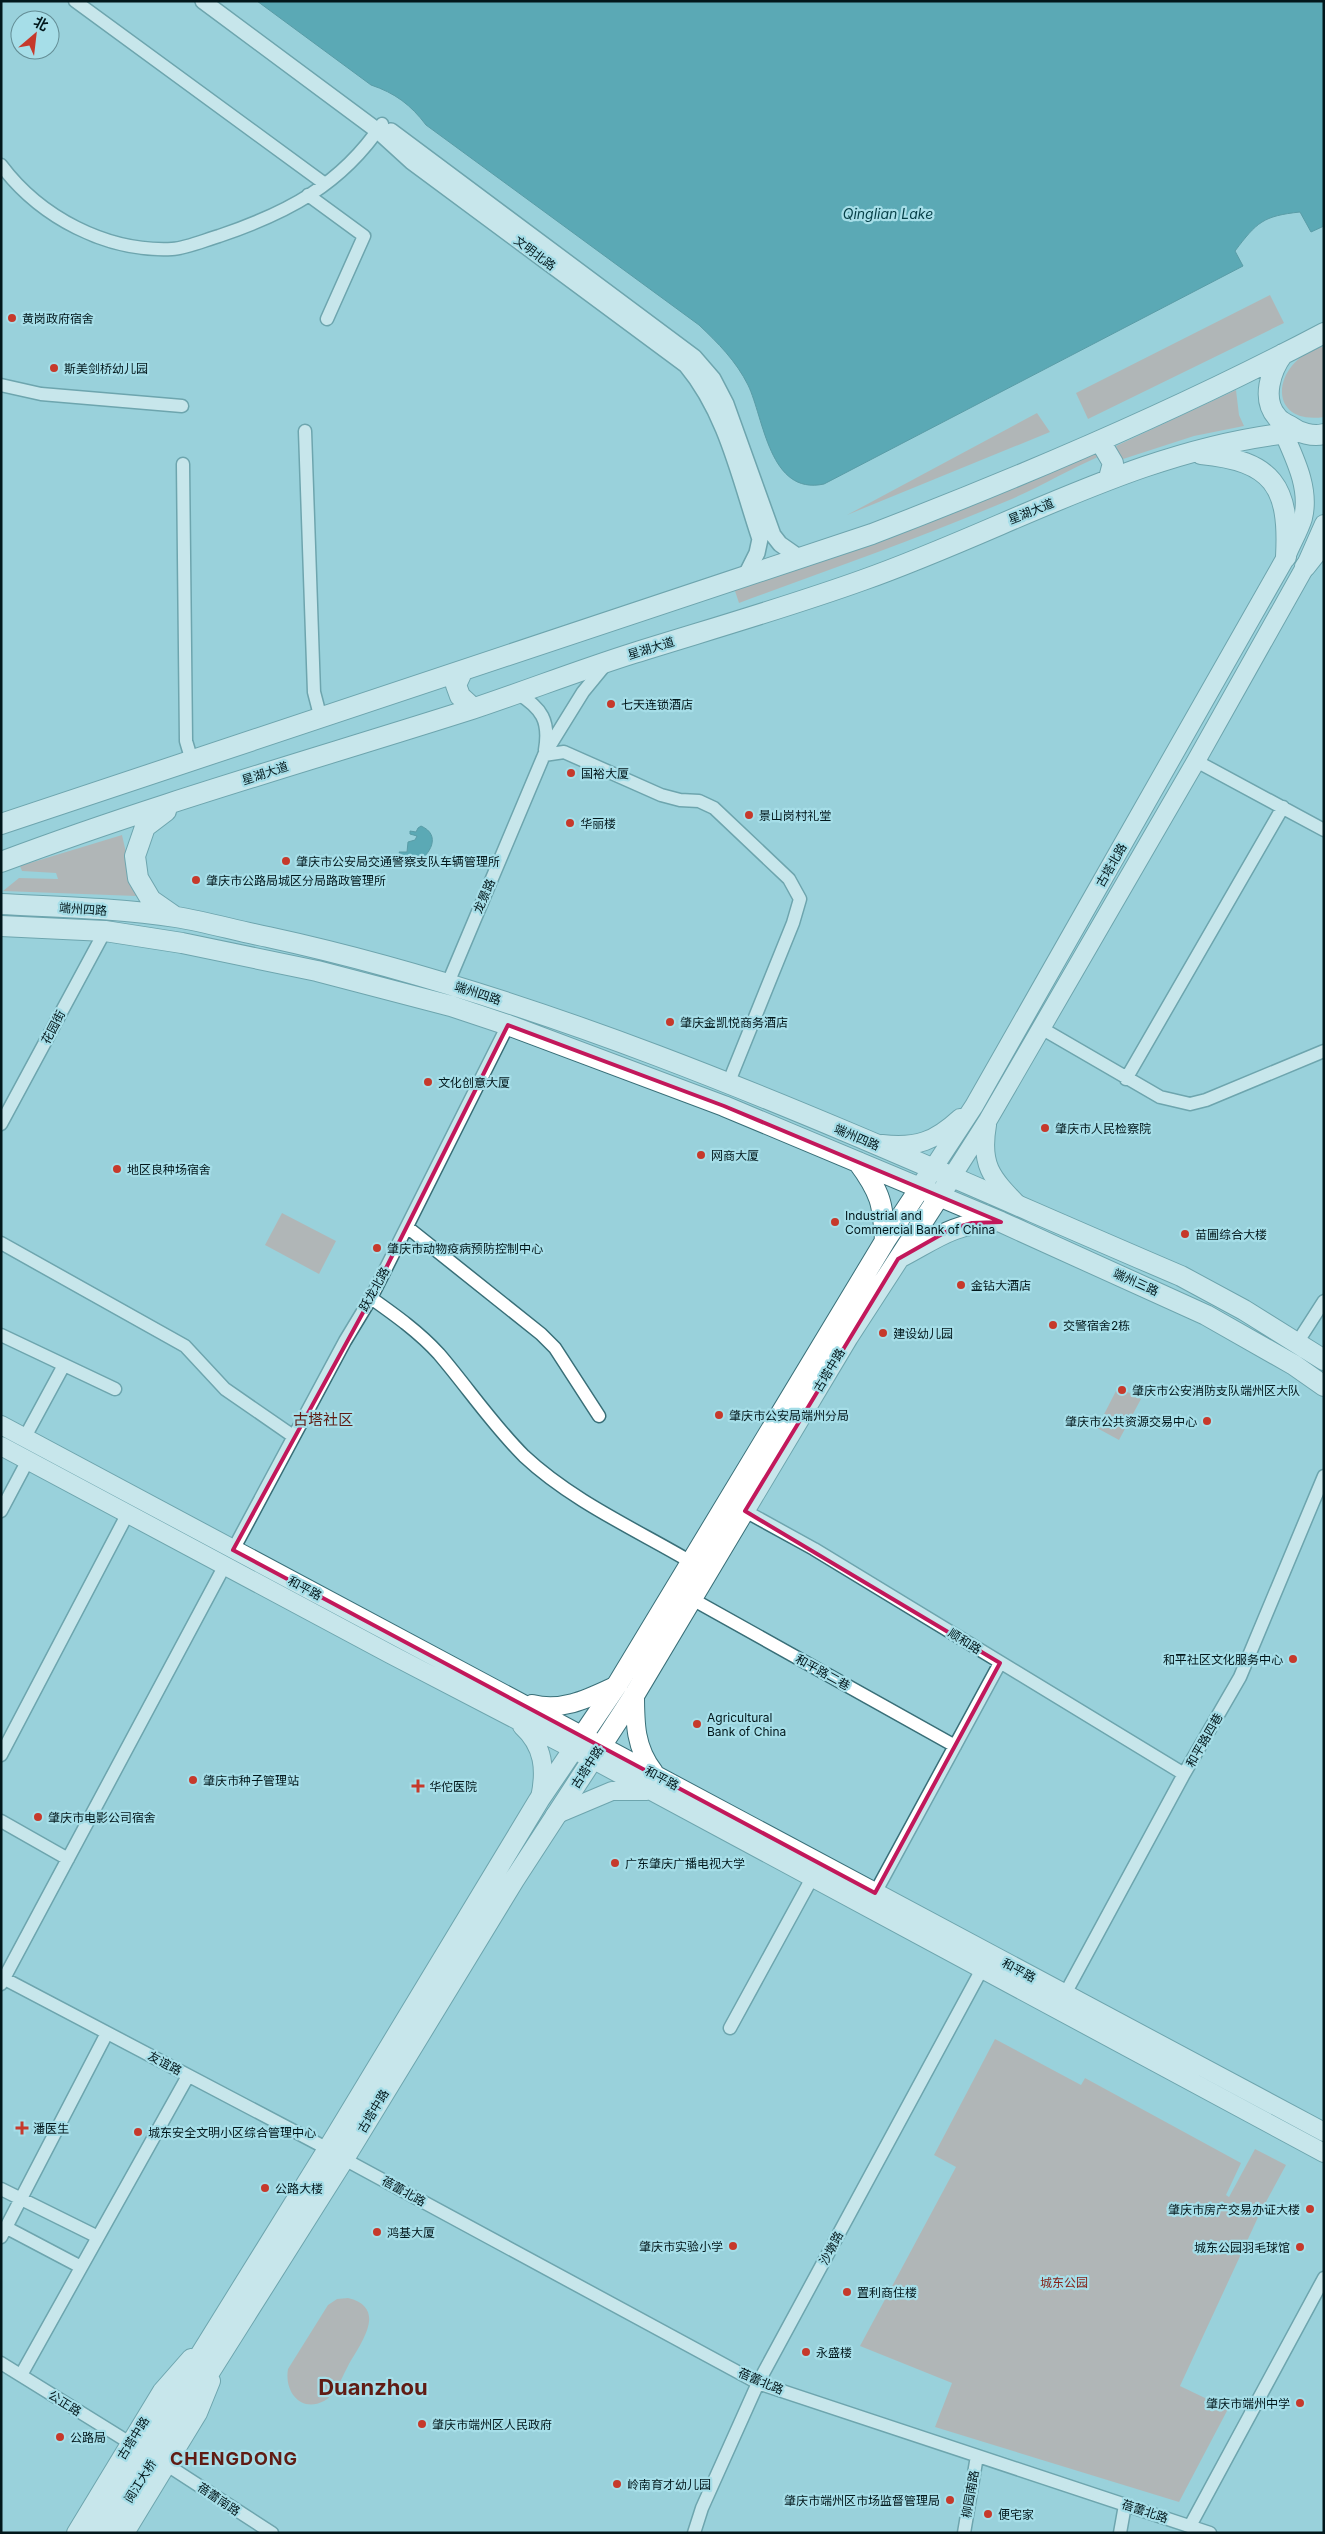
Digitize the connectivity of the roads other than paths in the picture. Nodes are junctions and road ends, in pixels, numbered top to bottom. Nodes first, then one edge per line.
1 (75, 1) edge
2 (202, 1) edge
3 (215, 1) edge
4 (380, 127) junction
5 (1, 165) edge
6 (325, 184) junction
7 (308, 195) junction
8 (327, 319) dead end
9 (1324, 333) edge
10 (1283, 354) junction
11 (1, 385) edge
12 (182, 406) dead end
13 (1286, 427) junction
14 (305, 432) dead end
15 (1323, 435) edge
16 (1100, 441) junction
17 (1186, 452) junction
18 (183, 464) dead end
19 (1108, 478) junction
20 (1324, 524) edge
21 (1324, 543) edge
22 (1286, 557) junction
23 (800, 558) junction
24 (1305, 567) junction
25 (746, 575) junction
26 (1247, 625) junction
27 (1266, 634) junction
28 (608, 661) junction
29 (462, 672) junction
30 (518, 693) junction
31 (473, 708) junction
32 (321, 719) junction
33 (544, 755) junction
34 (192, 761) junction
35 (1196, 761) junction
36 (180, 801) junction
37 (1283, 807) junction
38 (1, 824) edge
39 (1324, 830) edge
40 (1, 862) edge
41 (1, 904) edge
42 (61, 907) junction
43 (176, 917) junction
44 (1, 926) edge
45 (22, 928) junction
46 (60, 929) junction
47 (105, 931) junction
48 (1, 932) edge
49 (448, 983) junction
50 (508, 1025) junction
51 (1041, 1028) junction
52 (1324, 1051) edge
53 (653, 1056) junction
54 (645, 1077) junction
55 (1126, 1079) junction
56 (728, 1084) junction
57 (974, 1106) junction
58 (988, 1120) junction
59 (1, 1124) edge
60 (868, 1142) junction
61 (858, 1162) junction
62 (932, 1170) junction
63 (951, 1178) junction
64 (920, 1188) junction
65 (939, 1196) junction
66 (1021, 1208) junction
67 (1001, 1222) junction
68 (407, 1227) junction
69 (885, 1241) junction
70 (1, 1243) edge
71 (898, 1259) junction
72 (371, 1298) junction
73 (1324, 1301) edge
74 (840, 1333) junction
75 (1, 1335) edge
76 (1297, 1342) junction
77 (1324, 1360) edge
78 (64, 1365) junction
79 (1324, 1386) edge
80 (115, 1389) dead end
81 (599, 1416) dead end
82 (1, 1425) edge
83 (293, 1436) junction
84 (25, 1438) junction
85 (1, 1446) edge
86 (28, 1460) junction
87 (1324, 1476) edge
88 (1, 1511) edge
89 (745, 1511) junction
90 (128, 1514) junction
91 (229, 1557) junction
92 (691, 1562) junction
93 (692, 1599) junction
94 (1000, 1664) junction
95 (617, 1685) junction
96 (635, 1694) junction
97 (514, 1708) junction
98 (579, 1742) junction
99 (955, 1746) junction
100 (597, 1752) junction
101 (1, 1755) edge
102 (1184, 1774) junction
103 (654, 1783) junction
104 (539, 1800) junction
105 (555, 1815) junction
106 (1, 1821) edge
107 (68, 1858) junction
108 (505, 1876) junction
109 (812, 1878) junction
110 (875, 1893) junction
111 (982, 1969) junction
112 (2, 1980) edge
113 (1065, 1994) junction
114 (730, 2028) dead end
115 (107, 2033) junction
116 (188, 2076) junction
117 (1324, 2132) edge
118 (1324, 2153) edge
119 (336, 2154) junction
120 (1, 2189) edge
121 (22, 2200) junction
122 (4, 2232) edge
123 (98, 2237) junction
124 (81, 2267) junction
125 (1324, 2278) edge
126 (225, 2331) junction
127 (1, 2363) edge
128 (20, 2375) junction
129 (758, 2383) junction
130 (166, 2425) junction
131 (130, 2443) junction
132 (977, 2456) junction
133 (167, 2465) junction
134 (1125, 2505) junction
135 (1190, 2526) junction
136 (76, 2533) edge
137 (90, 2533) edge
138 (108, 2533) edge
139 (125, 2533) edge
140 (272, 2533) edge
141 (694, 2533) edge
142 (964, 2533) edge
143 (1120, 2533) edge
144 (1210, 2533) edge

1 - 6 street
2 - 4 street, 文明北路
3 - 4 street, 文明北路
4 - 6 street
4 - 23 street, 文明北路
4 - 25 street, 文明北路
5 - 7 street
6 - 7 street
7 - 8 street
9 - 10 main road
10 - 13 main road
10 - 16 main road
11 - 12 street
13 - 15 main road, 星湖大道
13 - 17 main road, 星湖大道
13 - 22 main road, 古塔北路
14 - 32 street
16 - 19 main road
16 - 23 main road
17 - 19 main road, 星湖大道
17 - 22 main road
18 - 34 street
19 - 28 main road, 星湖大道
20 - 24 main road, 古塔北路
21 - 24 main road
22 - 26 main road, 古塔北路
23 - 25 main road
24 - 27 main road, 古塔北路
25 - 29 main road
26 - 27 main road
26 - 57 main road, 古塔北路
27 - 35 main road, 古塔北路
28 - 30 main road, 星湖大道
28 - 33 street
29 - 31 main road
29 - 32 main road
30 - 31 main road, 星湖大道
30 - 33 street
31 - 36 main road, 星湖大道
32 - 34 main road
33 - 49 street, 龙景路
33 - 56 street
34 - 38 main road
35 - 37 street
35 - 51 main road, 古塔北路
36 - 40 main road, 星湖大道
36 - 43 main road
37 - 39 street
37 - 55 street
41 - 42 main road, 端州四路
42 - 43 main road, 端州四路
42 - 46 main road
43 - 49 main road, 端州四路
44 - 45 main road, 端州四路
45 - 46 main road, 端州四路
45 - 48 street
46 - 47 main road, 端州四路
47 - 50 main road, 端州四路
47 - 59 street, 花园街
49 - 53 main road, 端州四路
50 - 54 main road, 端州四路
50 - 68 street, 跃龙北路
51 - 55 street
51 - 58 main road, 古塔北路
52 - 55 street
53 - 54 main road
53 - 56 main road, 端州四路
54 - 61 main road, 端州四路
56 - 60 main road, 端州四路
57 - 60 main road
57 - 62 main road, 古塔北路
58 - 63 main road, 古塔北路
58 - 66 main road
60 - 62 main road, 端州四路
61 - 64 main road, 端州四路
61 - 69 main road
62 - 63 main road, 端州四路
62 - 64 main road, 古塔中路
63 - 65 main road, 古塔中路
63 - 66 main road, 端州三路
64 - 65 main road, 端州四路
64 - 69 main road, 古塔中路
65 - 67 main road, 端州三路
65 - 71 main road, 古塔中路
66 - 76 main road, 端州三路
67 - 71 main road
67 - 79 main road, 端州三路
68 - 72 street, 跃龙北路
68 - 81 street
69 - 74 main road, 古塔中路
70 - 83 street
71 - 74 main road, 古塔中路
72 - 83 street, 跃龙北路
72 - 92 street
73 - 76 street
74 - 89 main road, 古塔中路
74 - 92 main road, 古塔中路
75 - 78 street
76 - 77 main road, 端州三路
78 - 80 street
78 - 84 street
82 - 84 main road, 和平路
83 - 91 street, 跃龙北路
84 - 91 main road, 和平路
85 - 86 main road, 和平路
86 - 88 street
86 - 90 main road, 和平路
87 - 102 street, 和平路四巷
89 - 93 main road, 古塔中路
89 - 94 street, 顺和路
90 - 91 main road, 和平路
90 - 101 street
91 - 97 main road, 和平路
91 - 107 street, 跃龙北路
92 - 95 main road, 古塔中路
93 - 96 main road, 古塔中路
93 - 99 street, 和平路二巷
94 - 99 street
94 - 102 street, 顺和路
95 - 97 main road
95 - 98 main road, 古塔中路
96 - 100 main road, 古塔中路
96 - 103 main road
97 - 98 main road, 和平路
97 - 104 main road
98 - 100 main road, 和平路
98 - 104 main road, 古塔中路
99 - 110 street
100 - 103 main road, 和平路
100 - 105 main road, 古塔中路
102 - 113 street, 和平路四巷
103 - 105 main road
103 - 109 main road, 和平路
103 - 110 main road, 和平路
104 - 108 main road, 古塔中路
105 - 108 main road, 古塔中路
106 - 107 street
107 - 112 street, 跃龙北路
108 - 119 main road, 古塔中路
109 - 111 main road, 和平路
109 - 114 street
110 - 113 main road, 和平路
111 - 118 main road, 和平路
111 - 129 street, 沙墩路
112 - 115 street, 友谊路
113 - 117 main road, 和平路
115 - 116 street, 友谊路
115 - 121 street
116 - 119 street, 友谊路
116 - 123 street
119 - 126 main road, 古塔中路
119 - 129 street, 蓓蕾北路
120 - 121 street
121 - 122 street
121 - 123 street
122 - 124 street
123 - 124 street
124 - 128 street
125 - 135 street
126 - 130 main road, 古塔中路
126 - 131 main road, 古塔中路
126 - 133 main road, 古塔中路
127 - 128 street, 公正路
128 - 131 street, 公正路
129 - 132 street, 蓓蕾北路
129 - 141 street, 沙墩路
130 - 137 main road, 阅江大桥
130 - 138 main road, 阅江大桥
131 - 136 main road, 古塔中路
132 - 134 street, 蓓蕾北路
132 - 142 street, 柳园南路
133 - 139 main road, 古塔中路
133 - 140 street, 蓓蕾南路
134 - 135 street, 蓓蕾北路
134 - 143 street
135 - 144 street, 蓓蕾北路

